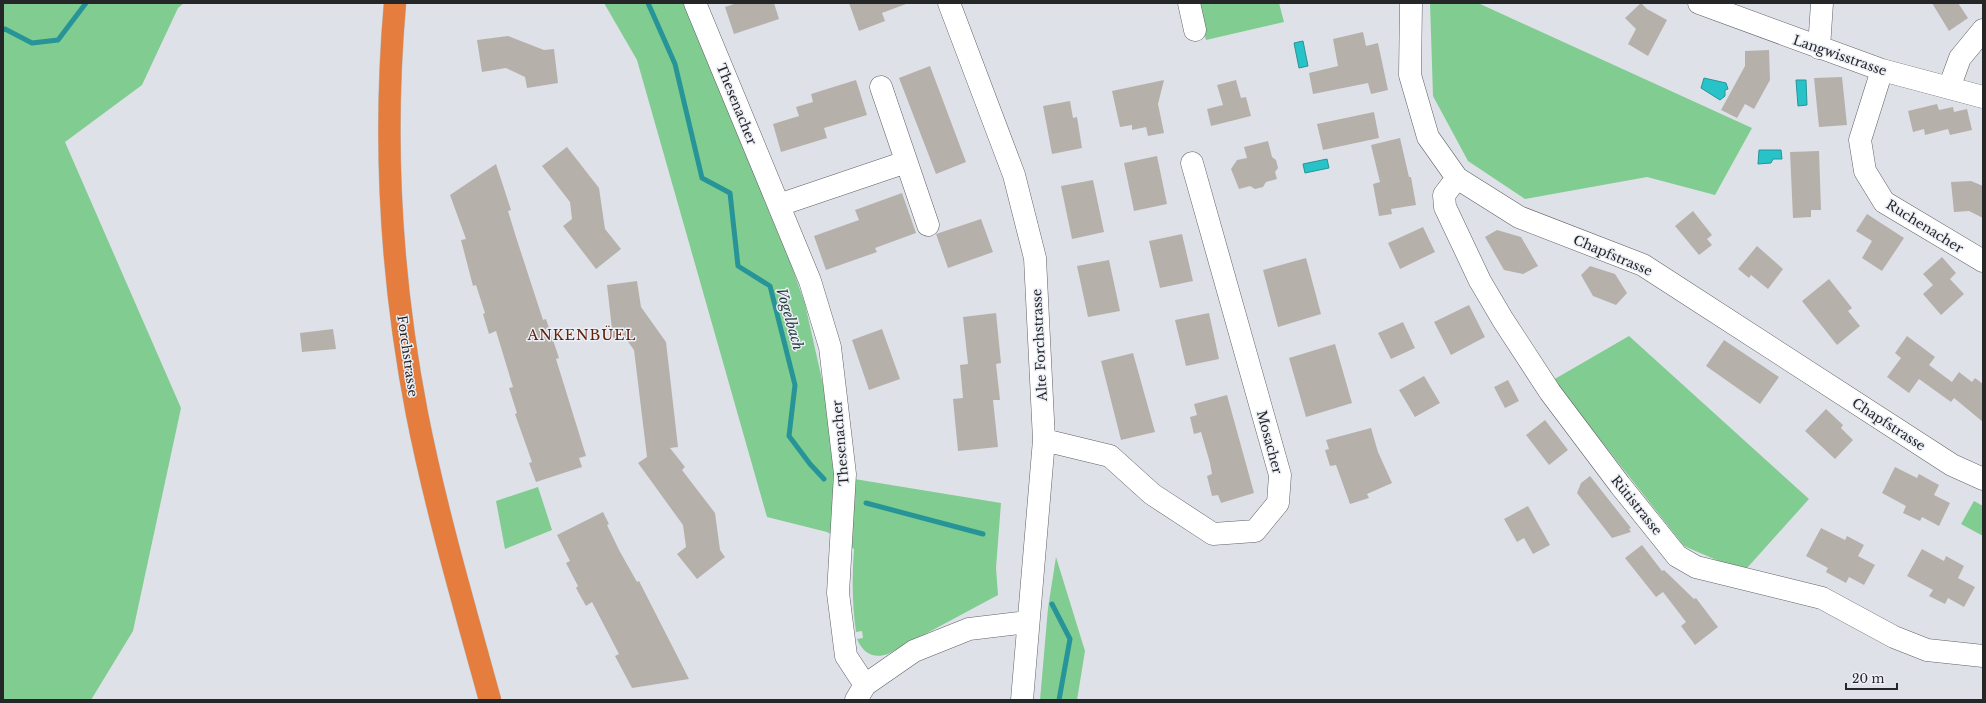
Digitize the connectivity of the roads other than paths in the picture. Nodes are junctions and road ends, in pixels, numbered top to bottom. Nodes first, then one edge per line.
1 (384, 3) edge
2 (395, 3) edge
3 (695, 3) edge
4 (949, 3) edge
5 (1189, 3) edge
6 (1410, 3) edge
7 (1699, 3) edge
8 (1822, 3) edge
9 (1195, 30) dead end
10 (1983, 30) edge
11 (1819, 48) junction
12 (1882, 70) junction
13 (881, 87) dead end
14 (1949, 88) junction
15 (1983, 97) edge
16 (906, 162) junction
17 (1192, 163) dead end
18 (1457, 178) junction
19 (779, 205) junction
20 (928, 225) dead end
21 (1983, 261) edge
22 (1044, 440) junction
23 (1983, 479) edge
24 (1028, 622) junction
25 (1983, 656) edge
26 (861, 692) edge
27 (478, 700) edge
28 (490, 700) edge
29 (1022, 700) edge

1 - 27 highway, Forchstrasse
2 - 28 highway, Forchstrasse
3 - 19 street, Thesenacher
4 - 22 street, Alte Forchstrasse
5 - 9 street
6 - 18 street, Chapfstrasse
7 - 11 street, Langwisstrasse
8 - 11 street
10 - 14 street
11 - 12 street, Langwisstrasse
12 - 14 street, Langwisstrasse
12 - 21 street, Ruchenacher
13 - 16 street
14 - 15 street, Langwisstrasse
16 - 19 street
16 - 20 street
17 - 22 street, Mosacher
18 - 23 street, Chapfstrasse
18 - 25 street, Rütistrasse
19 - 26 street, Thesenacher
22 - 24 street, Alte Forchstrasse
24 - 26 street
24 - 29 street, Alte Forchstrasse

